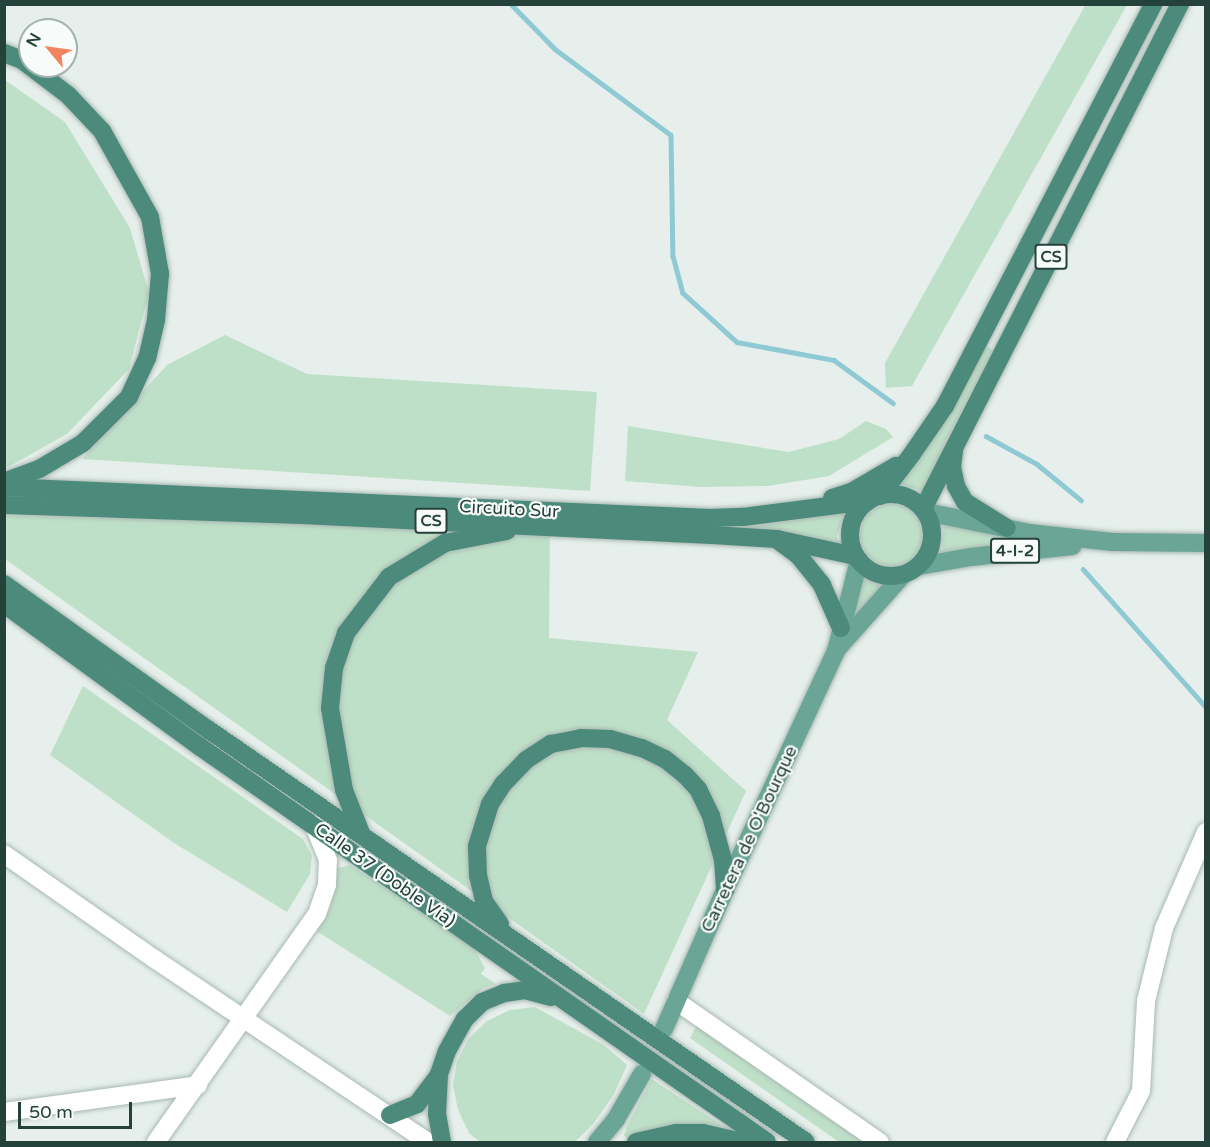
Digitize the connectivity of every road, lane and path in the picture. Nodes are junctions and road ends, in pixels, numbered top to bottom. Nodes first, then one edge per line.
1 (1153, 4) edge
2 (1180, 4) edge
3 (4, 53) edge
4 (954, 448) junction
5 (912, 454) junction
6 (4, 482) edge
7 (4, 487) edge
8 (874, 499) junction
9 (4, 505) edge
10 (924, 511) junction
11 (779, 513) junction
12 (532, 525) junction
13 (1007, 528) junction
14 (777, 539) junction
15 (1113, 542) junction
16 (1206, 543) edge
17 (857, 558) junction
18 (911, 571) junction
19 (4, 584) edge
20 (4, 604) edge
21 (4, 613) edge
22 (841, 628) junction
23 (52, 639) junction
24 (836, 651) junction
25 (314, 825) junction
26 (1206, 832) edge
27 (361, 834) junction
28 (4, 854) edge
29 (725, 890) junction
30 (511, 937) junction
31 (563, 1001) junction
32 (676, 1001) junction
33 (243, 1018) junction
34 (664, 1029) dead end
35 (439, 1074) junction
36 (642, 1074) dead end
37 (198, 1085) junction
38 (4, 1113) edge
39 (390, 1115) junction
40 (156, 1143) edge
41 (429, 1143) edge
42 (442, 1143) edge
43 (597, 1143) edge
44 (636, 1143) edge
45 (741, 1143) edge
46 (768, 1143) edge
47 (806, 1143) edge
48 (880, 1143) edge
49 (1115, 1143) edge

1 - 5 highway, CS
2 - 4 highway, CS
3 - 6 highway
4 - 10 highway, CS
4 - 13 highway
5 - 8 highway, CS
5 - 11 highway
7 - 11 highway, Circuito Sur / CS
8 - 10 highway, CS
8 - 11 highway, Circuito Sur / CS
8 - 17 highway, CS
9 - 12 highway, Circuito Sur / CS
10 - 13 main road, 4-I-2
10 - 18 highway
12 - 14 highway, Circuito Sur / CS
12 - 27 highway
13 - 15 main road, 4-I-2
14 - 17 highway, Circuito Sur / CS
14 - 22 highway
15 - 16 main road, 4-I-2
15 - 18 main road, 4-I-2
17 - 18 highway, CS
17 - 22 main road, Carretera de O'Bourque
18 - 24 main road, Carretera de O'Bourque
19 - 27 highway, Calle 37 (Doble Vía)
20 - 23 highway, Calle 37 (Doble Vía)
21 - 23 highway
22 - 24 main road, Carretera de O'Bourque
23 - 25 highway, Calle 37 (Doble Vía)
24 - 29 main road, Carretera de O'Bourque
25 - 31 highway, Calle 37 (Doble Vía)
25 - 33 street
26 - 49 street
27 - 30 highway, Calle 37 (Doble Vía)
28 - 33 street
29 - 30 highway
29 - 32 main road, Carretera de O'Bourque
30 - 47 highway
31 - 35 highway
31 - 46 highway, Calle 37 (Doble Vía)
32 - 34 main road, Carretera de O'Bourque
32 - 48 street
33 - 37 street
33 - 39 street
35 - 39 highway
35 - 42 highway
36 - 43 main road
37 - 38 street
37 - 40 street
39 - 41 street
44 - 45 highway

